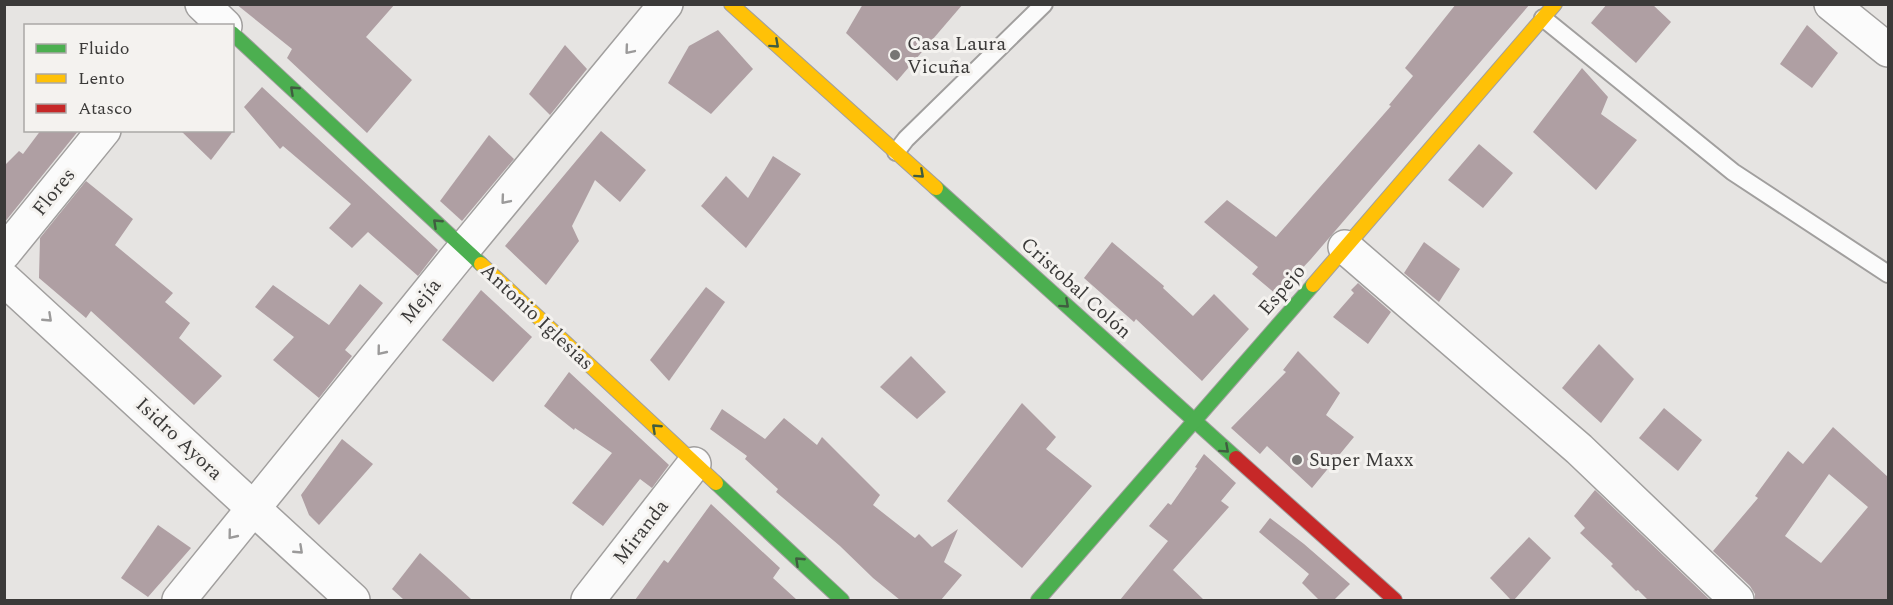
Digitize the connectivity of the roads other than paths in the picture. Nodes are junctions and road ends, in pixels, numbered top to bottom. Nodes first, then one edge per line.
1 (666, 4) edge
2 (731, 4) edge
3 (1044, 4) edge
4 (1555, 4) edge
5 (1831, 4) edge
6 (1544, 18) junction
7 (234, 35) edge
8 (1888, 50) edge
9 (102, 132) edge
10 (896, 152) junction
11 (1345, 247) junction
12 (465, 249) junction
13 (4, 253) edge
14 (1888, 274) edge
15 (4, 279) edge
16 (1195, 422) junction
17 (694, 464) junction
18 (253, 508) junction
19 (179, 600) edge
20 (353, 600) edge
21 (588, 600) edge
22 (842, 600) edge
23 (1038, 600) edge
24 (1395, 600) edge
25 (1737, 600) edge

1 -> 12 street, Mejía
2 -> 10 street, Cristobal Colón
3 - 10 lane
4 - 6 street, Espejo
5 - 8 street
6 - 11 street, Espejo
6 - 14 lane
12 -> 7 street, Antonio Iglesias
9 - 13 street, Flores
10 -> 16 street, Cristobal Colón
11 - 16 street, Espejo
11 - 25 street
17 -> 12 street, Antonio Iglesias
12 -> 18 street, Mejía
15 -> 18 street, Isidro Ayora
16 - 23 street, Espejo
16 -> 24 street, Cristobal Colón
17 - 21 street, Miranda
22 -> 17 street, Antonio Iglesias
18 -> 19 street, Mejía
18 -> 20 street, Isidro Ayora

